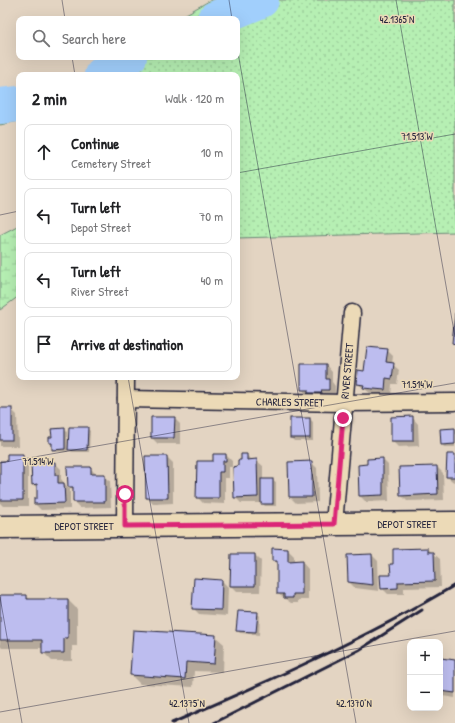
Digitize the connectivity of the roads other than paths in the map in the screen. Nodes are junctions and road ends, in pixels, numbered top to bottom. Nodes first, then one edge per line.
1 (352, 313) dead end
2 (126, 380) edge
3 (126, 399) junction
4 (455, 402) edge
5 (344, 403) junction
6 (455, 523) edge
7 (334, 524) junction
8 (0, 526) edge
9 (125, 526) junction

1 - 5 street, RIVER STREET
2 - 3 street
3 - 5 street, CHARLES STREET
3 - 9 street
4 - 5 street, CHARLES STREET
5 - 7 street, RIVER STREET
6 - 7 main road, DEPOT STREET
7 - 9 main road, DEPOT STREET
8 - 9 main road, DEPOT STREET

